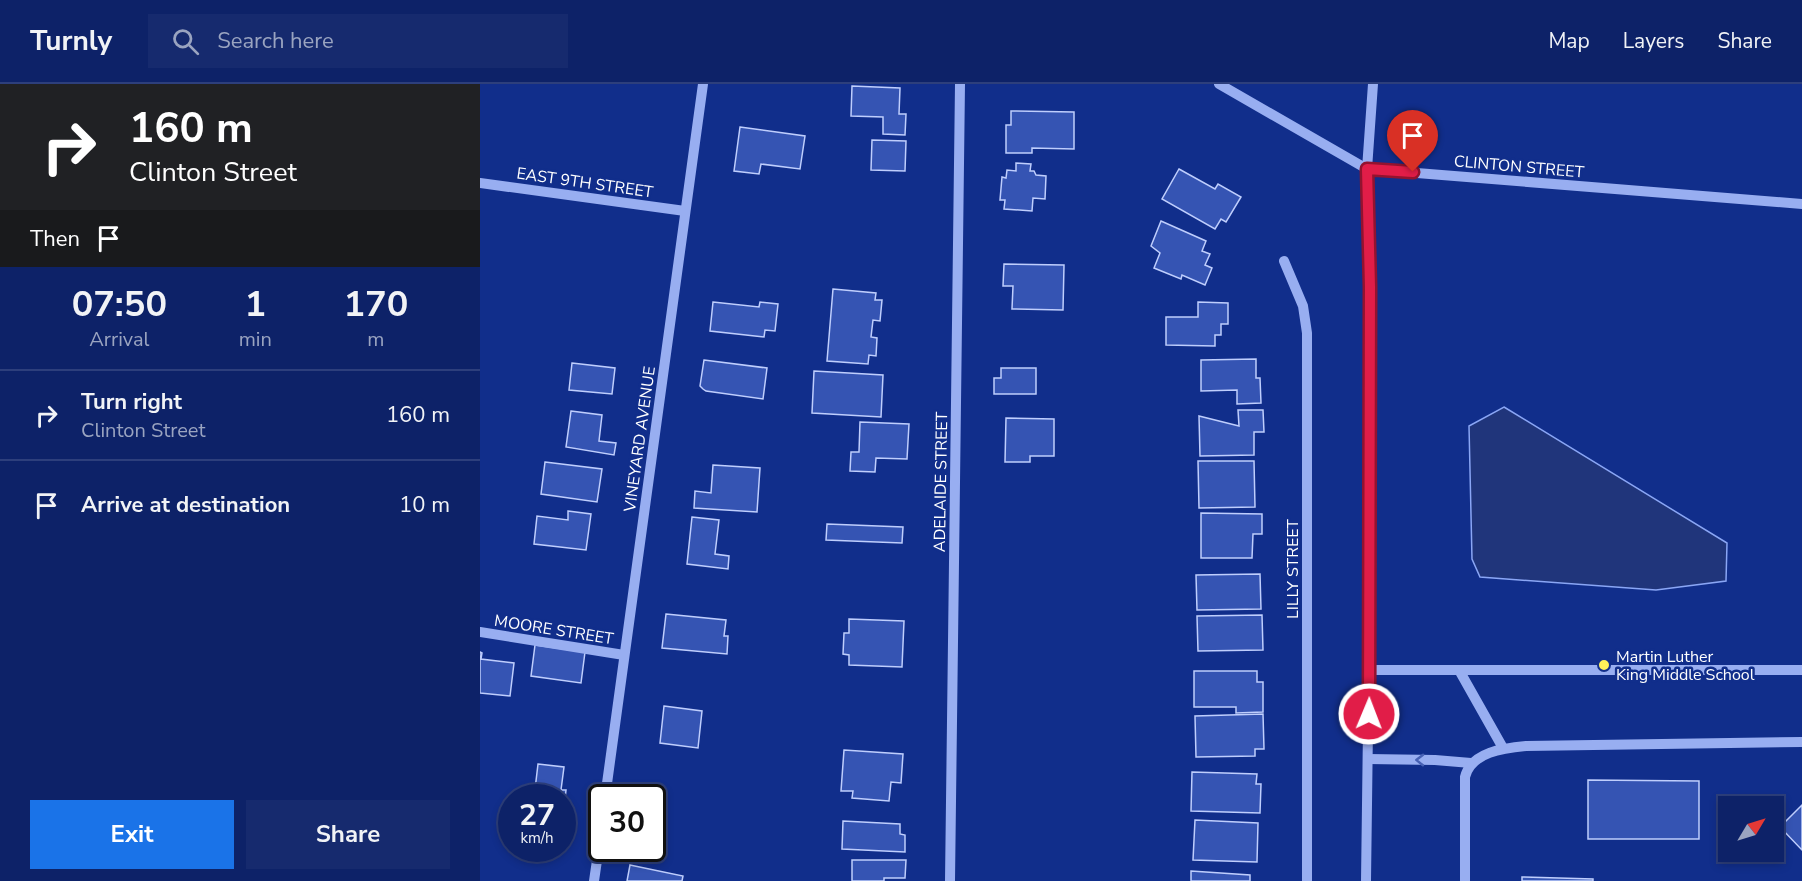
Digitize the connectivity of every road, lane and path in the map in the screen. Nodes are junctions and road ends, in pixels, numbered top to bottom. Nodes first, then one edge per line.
1 (703, 84) edge
2 (960, 84) edge
3 (1219, 84) edge
4 (1373, 84) edge
5 (1367, 169) junction
6 (480, 183) edge
7 (1802, 204) edge
8 (685, 211) junction
9 (1284, 261) dead end
10 (480, 632) edge
11 (624, 655) junction
12 (1369, 670) junction
13 (1459, 670) junction
14 (1802, 670) edge
15 (1802, 742) edge
16 (1503, 748) junction
17 (1368, 759) junction
18 (1471, 763) junction
19 (607, 784) edge
20 (597, 862) edge
21 (594, 881) edge
22 (950, 881) edge
23 (1307, 881) edge
24 (1366, 881) edge
25 (1465, 881) edge

1 - 8 street, VINEYARD AVENUE
2 - 22 street, ADELAIDE STREET
3 - 5 street, CLINTON STREET
4 - 5 street
5 - 7 street, CLINTON STREET
5 - 12 street
6 - 8 street, EAST 9TH STREET
8 - 11 street, VINEYARD AVENUE
9 - 23 street, LILLY STREET
10 - 11 street, MOORE STREET
11 - 19 street, VINEYARD AVENUE
12 - 13 street
12 - 17 street
13 - 14 street
13 - 16 street
15 - 16 street
16 - 18 street
18 -> 17 street
17 - 24 street
18 - 25 street
20 - 21 street

